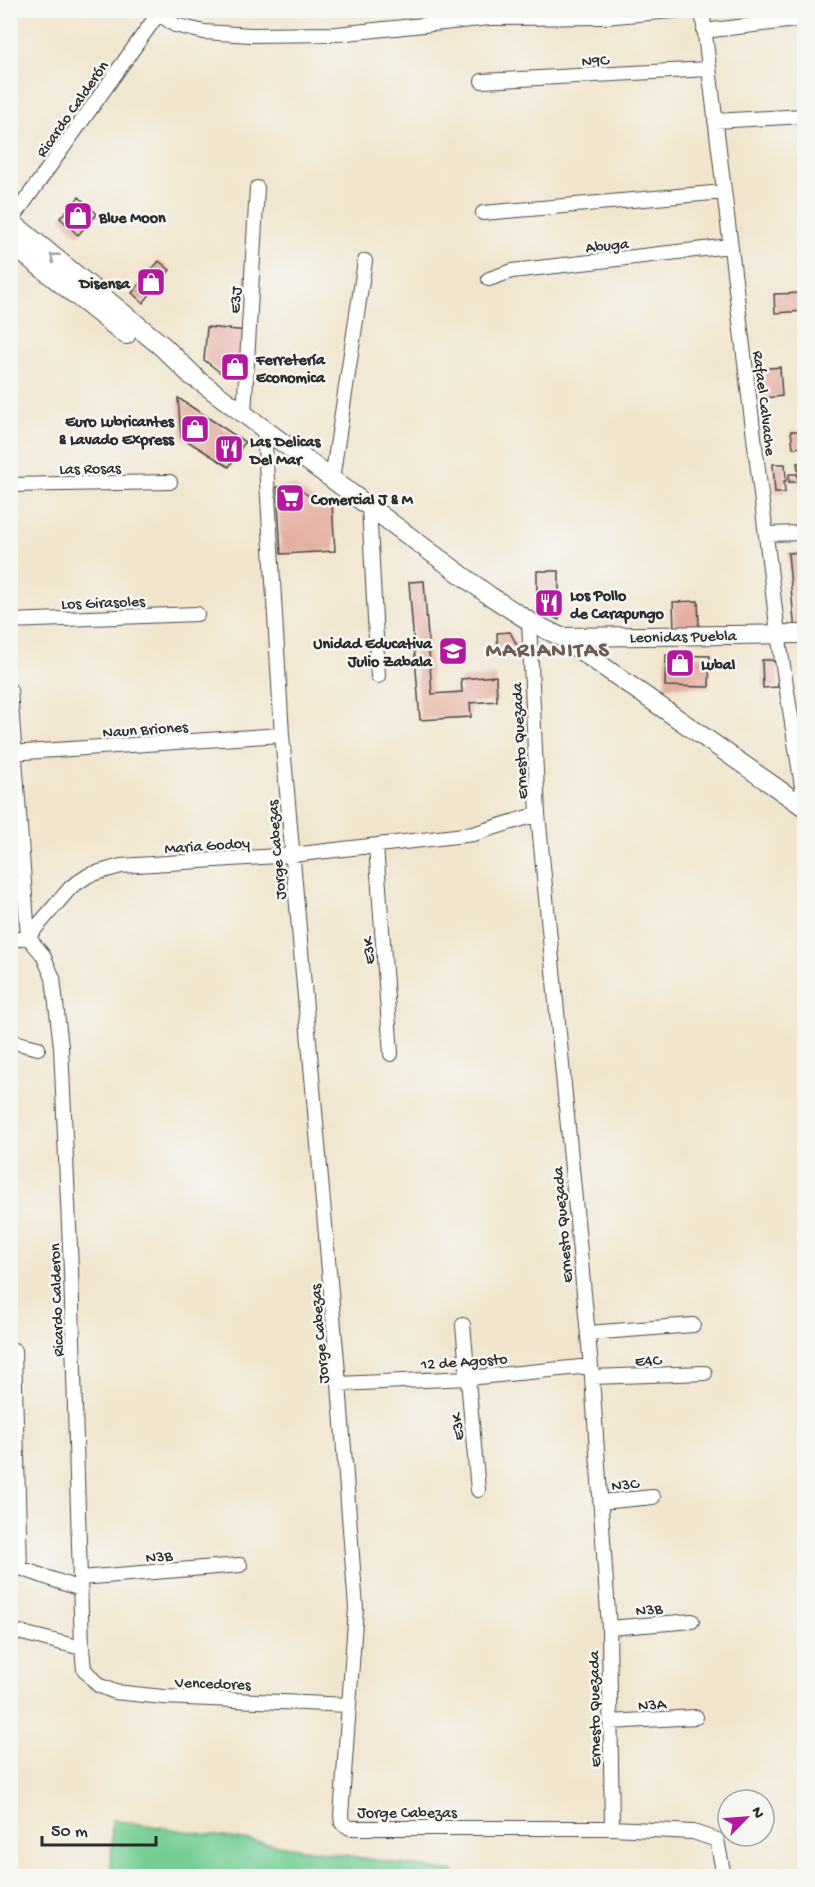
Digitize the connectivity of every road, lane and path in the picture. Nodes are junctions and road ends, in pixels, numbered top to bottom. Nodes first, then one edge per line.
1 (683, 10) edge
2 (702, 10) edge
3 (156, 12) edge
4 (804, 19) edge
5 (704, 31) junction
6 (709, 69) junction
7 (482, 81) dead end
8 (804, 116) edge
9 (715, 121) junction
10 (257, 188) dead end
11 (724, 192) junction
12 (483, 213) dead end
13 (10, 222) edge
14 (10, 242) edge
15 (730, 246) junction
16 (365, 261) dead end
17 (489, 279) dead end
18 (194, 377) junction
19 (244, 414) junction
20 (264, 429) junction
21 (332, 479) junction
22 (170, 482) dead end
23 (10, 485) edge
24 (369, 506) junction
25 (804, 533) edge
26 (766, 534) junction
27 (197, 614) dead end
28 (10, 621) edge
29 (529, 621) junction
30 (777, 634) junction
31 (804, 634) edge
32 (615, 636) junction
33 (561, 637) junction
34 (608, 670) junction
35 (378, 676) dead end
36 (10, 690) edge
37 (282, 735) junction
38 (13, 753) edge
39 (804, 799) edge
40 (804, 807) edge
41 (538, 814) junction
42 (376, 846) junction
43 (292, 855) junction
44 (28, 937) junction
45 (10, 941) edge
46 (10, 1041) edge
47 (38, 1047) dead end
48 (391, 1054) dead end
49 (463, 1325) dead end
50 (693, 1325) dead end
51 (588, 1333) junction
52 (14, 1350) dead end
53 (592, 1371) junction
54 (705, 1373) dead end
55 (468, 1378) junction
56 (13, 1381) edge
57 (339, 1384) junction
58 (478, 1490) dead end
59 (653, 1497) dead end
60 (601, 1502) junction
61 (240, 1565) dead end
62 (15, 1567) edge
63 (80, 1583) junction
64 (692, 1621) dead end
65 (609, 1628) junction
66 (10, 1630) edge
67 (82, 1648) junction
68 (84, 1669) joint
69 (349, 1705) junction
70 (696, 1717) dead end
71 (610, 1722) junction
72 (612, 1828) junction
73 (724, 1876) edge

1 - 3 street
2 - 5 street, Rafael Calvache
3 - 13 street, Ricardo Calderón
4 - 5 street
5 - 6 street, Rafael Calvache
6 - 7 street, N9C
6 - 9 street, Rafael Calvache
8 - 9 street
9 - 11 street, Rafael Calvache
10 - 19 street, E3J
11 - 12 street
11 - 15 street, Rafael Calvache
18 -> 13 main road
14 - 18 main road
15 - 17 street, Abuga
15 - 26 street, Rafael Calvache
16 - 21 street
18 - 19 street
19 - 20 street
20 - 21 street
20 - 37 street, Jorge Cabezas
21 - 24 street
22 - 23 street, Las Rosas
24 - 29 street
24 - 35 street
25 - 26 street
26 - 30 street, Rafael Calvache
27 - 28 street, Los Girasoles
29 - 33 street
29 - 41 street, Ernesto Quezada
30 - 31 street, Leonidas Puebla
30 - 32 street, Leonidas Puebla
30 - 39 street, Rafael Calvache
32 - 33 street, Leonidas Puebla
32 - 34 street
33 - 34 street
34 - 40 street
36 - 38 street
37 - 38 street, Naun Briones
37 - 43 street, Jorge Cabezas
38 - 44 street
41 - 42 street, Maria Godoy
41 - 51 street, Ernesto Quezada
42 - 43 street, Maria Godoy
42 - 48 street, E3K
43 - 44 street, Maria Godoy
43 - 57 street, Jorge Cabezas
44 - 45 street
44 - 63 street, Ricardo Calderon
46 - 47 street
49 - 55 street, E3K
50 - 51 street
51 - 53 street, Ernesto Quezada
52 - 56 street
53 - 54 street, E4C
53 - 55 street, 12 de Agosto
53 - 60 street, Ernesto Quezada
55 - 57 street, 12 de Agosto
55 - 58 street, E3K
56 - 62 street
57 - 69 street, Jorge Cabezas
59 - 60 street, N3C
60 - 65 street, Ernesto Quezada
61 - 63 street, N3B
62 - 63 street
63 - 67 street, Ricardo Calderon
64 - 65 street, N3B
65 - 71 street, Ernesto Quezada
66 - 67 street
67 - 68 street, Ricardo Calderon
68 - 69 street, Vencedores
69 - 72 street, Jorge Cabezas
70 - 71 street, N3A
71 - 72 street, Ernesto Quezada
72 - 73 street, Jorge Cabezas

